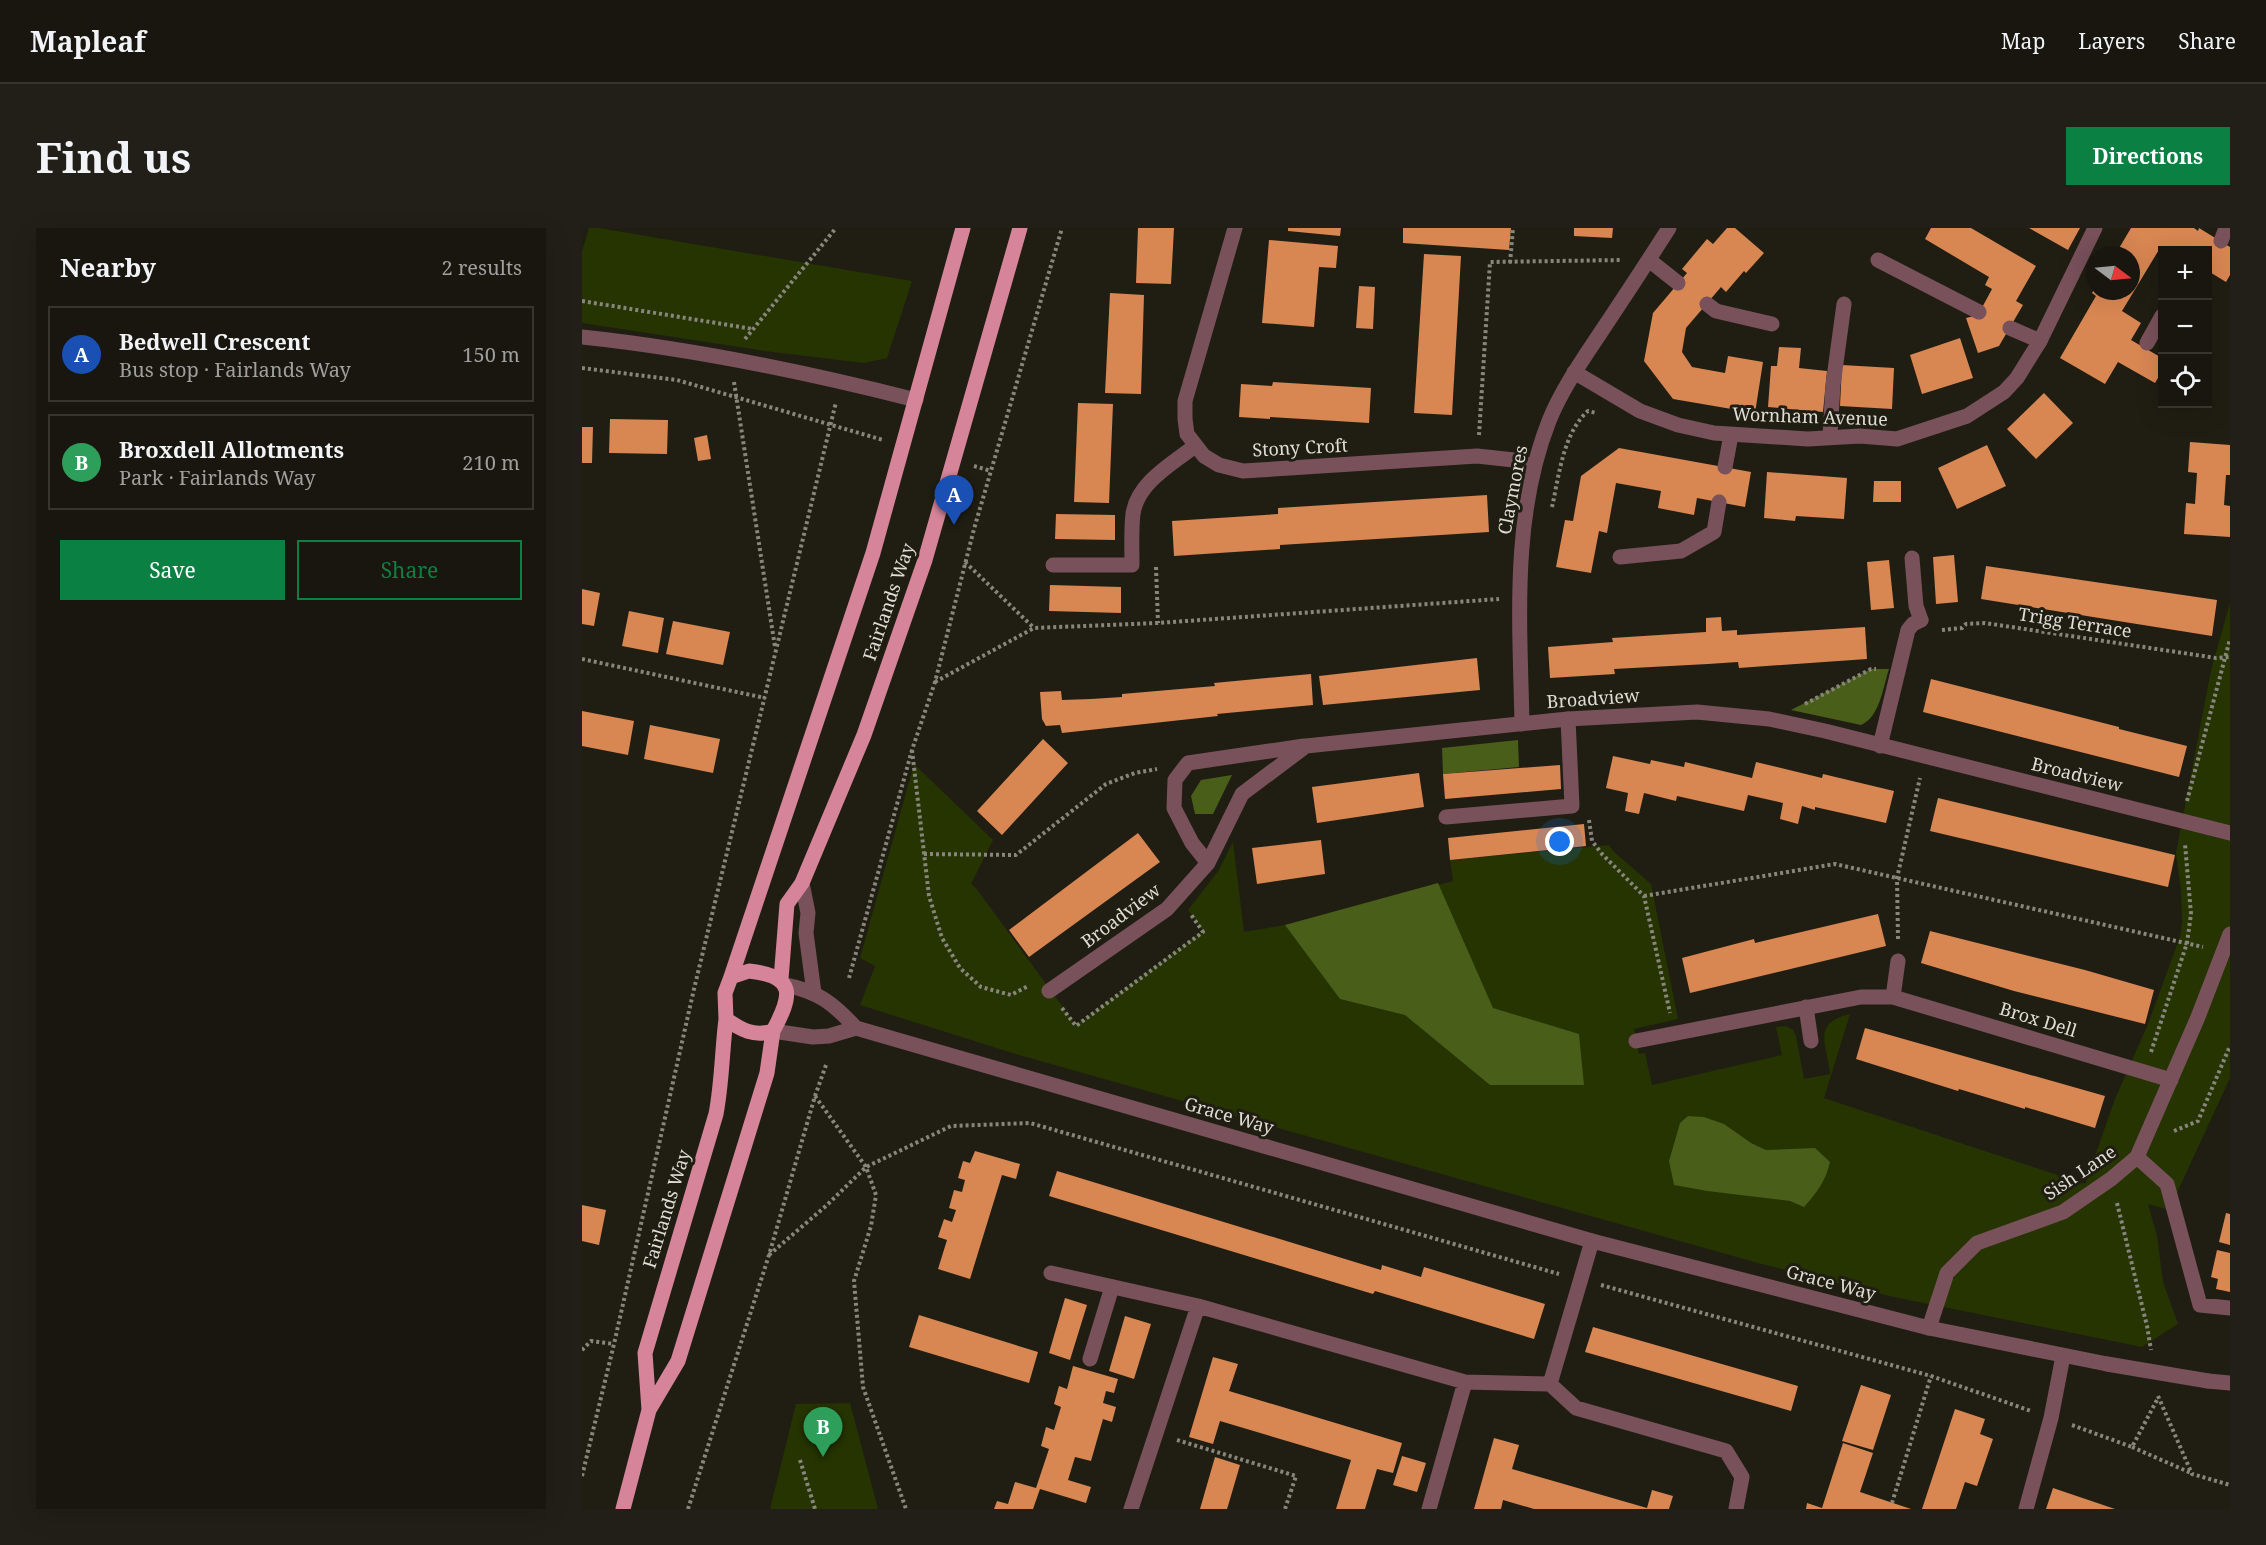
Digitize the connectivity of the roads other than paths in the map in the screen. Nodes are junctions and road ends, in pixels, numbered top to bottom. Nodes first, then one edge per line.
1 (963, 228) edge
2 (1020, 228) edge
3 (1235, 228) edge
4 (1669, 228) edge
5 (2096, 228) edge
6 (1649, 260) junction
7 (1878, 260) dead end
8 (1678, 283) dead end
9 (1707, 304) dead end
10 (1844, 304) dead end
11 (1979, 312) dead end
12 (1772, 324) dead end
13 (2158, 324) edge
14 (2010, 328) dead end
15 (582, 337) edge
16 (2040, 341) junction
17 (2147, 343) dead end
18 (1574, 372) junction
19 (916, 400) junction
20 (1731, 435) junction
21 (1830, 436) junction
22 (1195, 446) junction
23 (1534, 467) junction
24 (1725, 468) dead end
25 (1719, 502) dead end
26 (1620, 557) dead end
27 (1912, 558) dead end
28 (1053, 565) dead end
29 (1568, 719) junction
30 (1522, 724) junction
31 (1306, 746) junction
32 (1880, 746) junction
33 (1446, 817) dead end
34 (2230, 833) edge
35 (1208, 863) junction
36 (802, 883) junction
37 (2230, 934) edge
38 (1898, 961) road end
39 (730, 977) junction
40 (783, 982) junction
41 (1049, 991) road end
42 (814, 993) junction
43 (1893, 998) junction
44 (1806, 1008) junction
45 (726, 1019) junction
46 (856, 1028) junction
47 (773, 1031) junction
48 (1636, 1041) dead end
49 (1811, 1041) dead end
50 (2171, 1080) junction
51 (2140, 1151) junction
52 (1592, 1241) junction
53 (1051, 1273) dead end
54 (1112, 1287) junction
55 (1198, 1306) junction
56 (2230, 1308) edge
57 (1929, 1328) junction
58 (2063, 1356) junction
59 (1090, 1359) dead end
60 (1466, 1382) junction
61 (2230, 1383) edge
62 (1550, 1384) junction
63 (650, 1410) junction
64 (623, 1509) edge
65 (1131, 1509) edge
66 (1429, 1509) edge
67 (1736, 1509) edge
68 (2026, 1509) edge

1 - 19 main road, Fairlands Way
2 - 36 main road, Fairlands Way
3 - 22 street
4 - 6 street, Claymores
5 - 16 street, Wornham Avenue
6 - 8 street
6 - 18 street, Claymores
7 - 11 street
9 - 12 street
10 - 21 street
13 - 17 street
14 - 16 street
15 - 19 street
16 - 21 street, Wornham Avenue
18 - 20 street, Wornham Avenue
18 - 23 street, Claymores
19 - 39 main road, Fairlands Way
20 - 21 street, Wornham Avenue
20 - 24 street
22 - 23 street, Stony Croft
22 - 28 street
23 - 30 street, Claymores
25 - 26 street
27 - 32 street
29 - 30 street, Broadview
29 - 32 street, Broadview
29 - 33 street
30 - 31 street, Broadview
31 - 35 street, Broadview
31 - 35 street, Broadview
32 - 34 street, Broadview
35 - 41 street, Broadview
36 - 40 main road, Fairlands Way
36 - 42 street
37 - 50 street, Sish Lane
38 - 43 street
39 - 40 main road
39 - 45 main road, Fairlands Way
40 - 42 street
40 - 47 main road, Fairlands Way
42 - 46 street
43 - 44 street, Brox Dell
43 - 50 street, Brox Dell
44 - 48 street, Brox Dell
44 - 49 street
45 - 47 main road
45 - 63 main road, Fairlands Way
46 - 47 street, Grace Way
46 - 52 street, Grace Way
47 - 63 main road, Fairlands Way
50 - 51 street, Sish Lane
51 - 56 street
51 - 57 street, Sish Lane
52 - 57 street, Grace Way
52 - 62 street
53 - 54 street
54 - 55 street
54 - 59 street
55 - 60 street
55 - 65 street
57 - 58 street, Grace Way
58 - 61 street, Grace Way, bridge
58 - 68 street
60 - 62 street
60 - 66 street
62 - 67 street
63 - 64 main road, Fairlands Way

